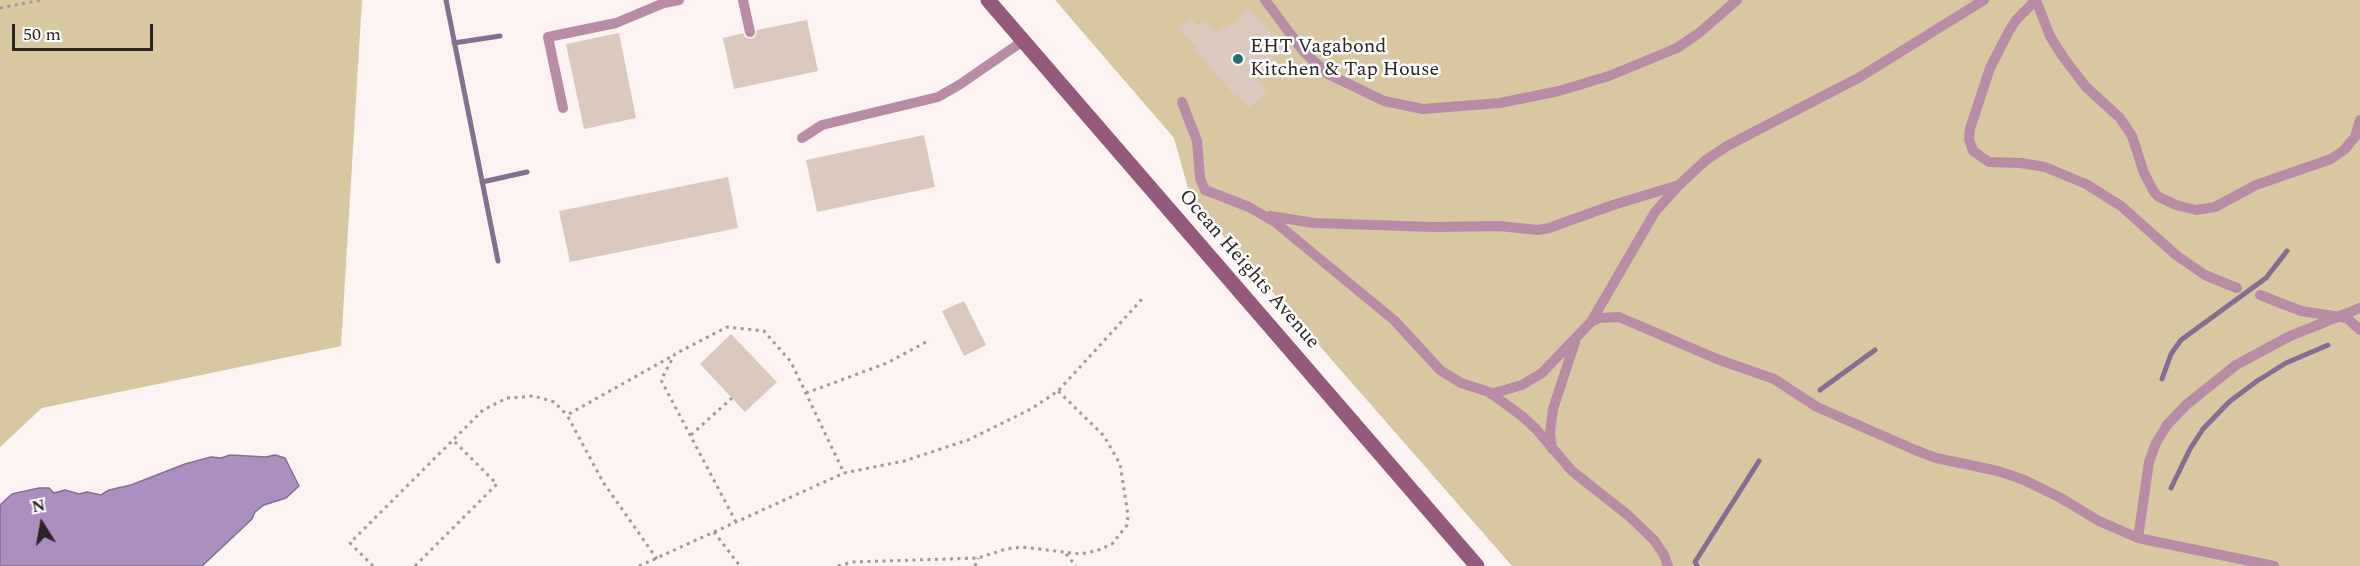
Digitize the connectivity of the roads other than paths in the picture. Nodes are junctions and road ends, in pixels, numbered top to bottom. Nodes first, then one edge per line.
1 (679, 0) edge
2 (743, 0) edge
3 (988, 0) edge
4 (1265, 0) edge
5 (1737, 0) edge
6 (1984, 0) edge
7 (2036, 0) edge
8 (750, 32) dead end
9 (1023, 41) junction
10 (1182, 102) dead end
11 (563, 108) dead end
12 (2360, 120) edge
13 (802, 138) dead end
14 (1679, 185) junction
15 (1264, 215) junction
16 (2237, 288) dead end
17 (2260, 295) dead end
18 (2360, 308) edge
19 (2335, 316) junction
20 (1591, 322) junction
21 (2360, 330) edge
22 (1577, 336) junction
23 (1491, 394) junction
24 (1552, 449) junction
25 (2138, 538) junction
26 (1477, 566) edge
27 (1668, 566) edge
28 (2274, 566) edge

1 - 11 lane
2 - 8 lane
3 - 9 main road, Ocean Heights Avenue
4 - 5 lane
6 - 14 lane
7 - 12 lane
7 - 16 lane
9 - 13 lane
9 - 26 main road, Ocean Heights Avenue
10 - 15 lane
14 - 15 lane
14 - 20 lane
15 - 23 lane
17 - 19 lane
18 - 19 lane
19 - 21 lane
19 - 25 lane
20 - 22 lane
20 - 25 lane
22 - 23 lane
22 - 24 lane
23 - 24 lane
24 - 27 lane
25 - 28 lane

